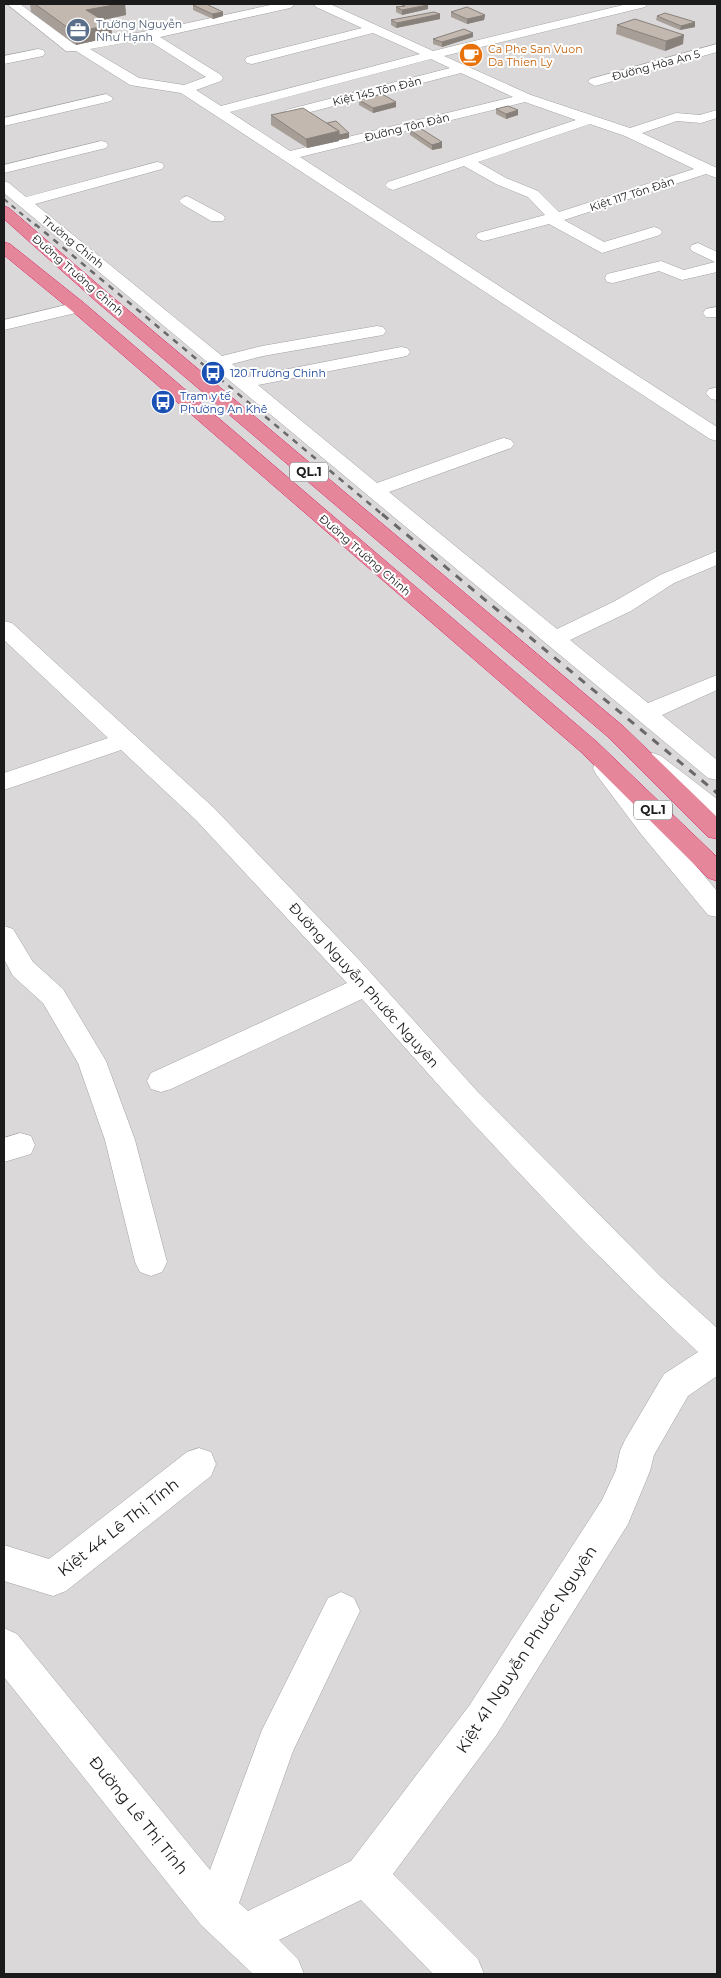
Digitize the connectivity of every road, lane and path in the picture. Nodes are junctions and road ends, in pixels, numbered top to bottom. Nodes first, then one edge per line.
1 (13, 4) edge
2 (290, 4) edge
3 (320, 4) edge
4 (641, 4) edge
5 (30, 18) junction
6 (13, 24) dead end
7 (374, 29) junction
8 (149, 35) junction
9 (79, 47) junction
10 (717, 48) edge
11 (38, 53) dead end
12 (432, 55) junction
13 (4, 60) edge
14 (252, 60) dead end
15 (463, 69) junction
16 (595, 82) dead end
17 (185, 89) junction
18 (106, 98) dead end
19 (526, 98) junction
20 (219, 111) junction
21 (291, 113) edge
22 (717, 114) edge
23 (589, 120) junction
24 (4, 122) edge
25 (630, 133) junction
26 (101, 145) dead end
27 (288, 156) junction
28 (466, 161) junction
29 (157, 166) dead end
30 (4, 170) edge
31 (712, 171) edge
32 (393, 184) dead end
33 (4, 186) edge
34 (187, 201) dead end
35 (23, 202) junction
36 (4, 211) edge
37 (218, 218) dead end
38 (553, 218) junction
39 (654, 232) dead end
40 (484, 236) dead end
41 (4, 247) edge
42 (698, 248) dead end
43 (717, 258) edge
44 (717, 267) edge
45 (613, 278) dead end
46 (142, 299) joint
47 (78, 308) junction
48 (4, 325) edge
49 (377, 331) dead end
50 (400, 352) dead end
51 (219, 362) junction
52 (243, 383) junction
53 (717, 435) edge
54 (504, 444) dead end
55 (375, 490) junction
56 (717, 557) edge
57 (4, 628) edge
58 (556, 638) junction
59 (717, 682) edge
60 (646, 713) junction
61 (615, 731) junction
62 (125, 740) junction
63 (589, 747) junction
64 (717, 772) edge
65 (4, 782) edge
66 (717, 811) edge
67 (717, 831) edge
68 (717, 872) edge
69 (717, 908) edge
70 (4, 936) edge
71 (365, 986) junction
72 (161, 1081) dead end
73 (151, 1262) dead end
74 (714, 1341) edge
75 (199, 1464) dead end
76 (4, 1563) edge
77 (340, 1610) dead end
78 (4, 1647) edge
79 (366, 1876) junction
80 (229, 1923) junction
81 (282, 1974) edge
82 (463, 1974) edge

1 - 5 street
2 - 8 street
3 - 7 street
4 - 12 street
5 - 6 street
5 - 9 street
7 - 12 street
7 - 14 street
8 - 9 street
8 - 17 street
9 - 17 street
10 - 16 street, Đường Hòa An 5
11 - 13 street
12 - 15 street
12 - 20 street
15 - 19 street
15 - 21 street, Kiệt 145 Tôn Đản
17 - 20 street
18 - 24 street
19 - 23 street
19 - 27 street, Đường Tôn Đản
20 - 27 street
22 - 25 street
23 - 25 street
23 - 28 street
25 - 31 street
26 - 30 street
27 - 53 street
28 - 32 street
28 - 38 street
29 - 35 street
31 - 38 street, Kiệt 117 Tôn Đản
33 - 35 street, Trường Chinh
34 - 37 street
35 - 46 street, Trường Chinh
36 - 61 highway, Đường Trường Chinh / QL.1
38 - 39 street
38 - 40 street, Kiệt 117 Tôn Đản
41 - 47 highway, Đường Trường Chinh / QL.1
42 - 43 street
44 - 45 street
46 - 51 street, Đường Trường Chinh
47 - 48 street
47 - 63 highway, Đường Trường Chinh / QL.1
49 - 51 street
50 - 52 street
51 - 52 street, Đường Trường Chinh
52 - 55 street, Đường Trường Chinh
54 - 55 street
55 - 58 street, Đường Trường Chinh
56 - 58 street
57 - 62 street, Đường Nguyễn Phước Nguyên
58 - 60 street, Đường Trường Chinh
59 - 60 street
60 - 64 street, Đường Trường Chinh
61 - 66 street
61 - 67 highway, Đường Trường Chinh / QL.1
62 - 65 street
62 - 71 street, Đường Nguyễn Phước Nguyên
63 - 68 highway, Đường Trường Chinh / QL.1
63 - 69 street
70 - 73 street
71 - 72 street
71 - 74 street, Đường Nguyễn Phước Nguyên
74 - 79 street, Kiệt 41 Nguyễn Phước Nguyên
75 - 76 street, Kiệt 44 Lê Thị Tính
77 - 80 street
78 - 80 street, Đường Lê Thị Tính
79 - 80 street, Kiệt 41 Nguyễn Phước Nguyên
79 - 82 street
80 - 81 street, Đường Lê Thị Tính

